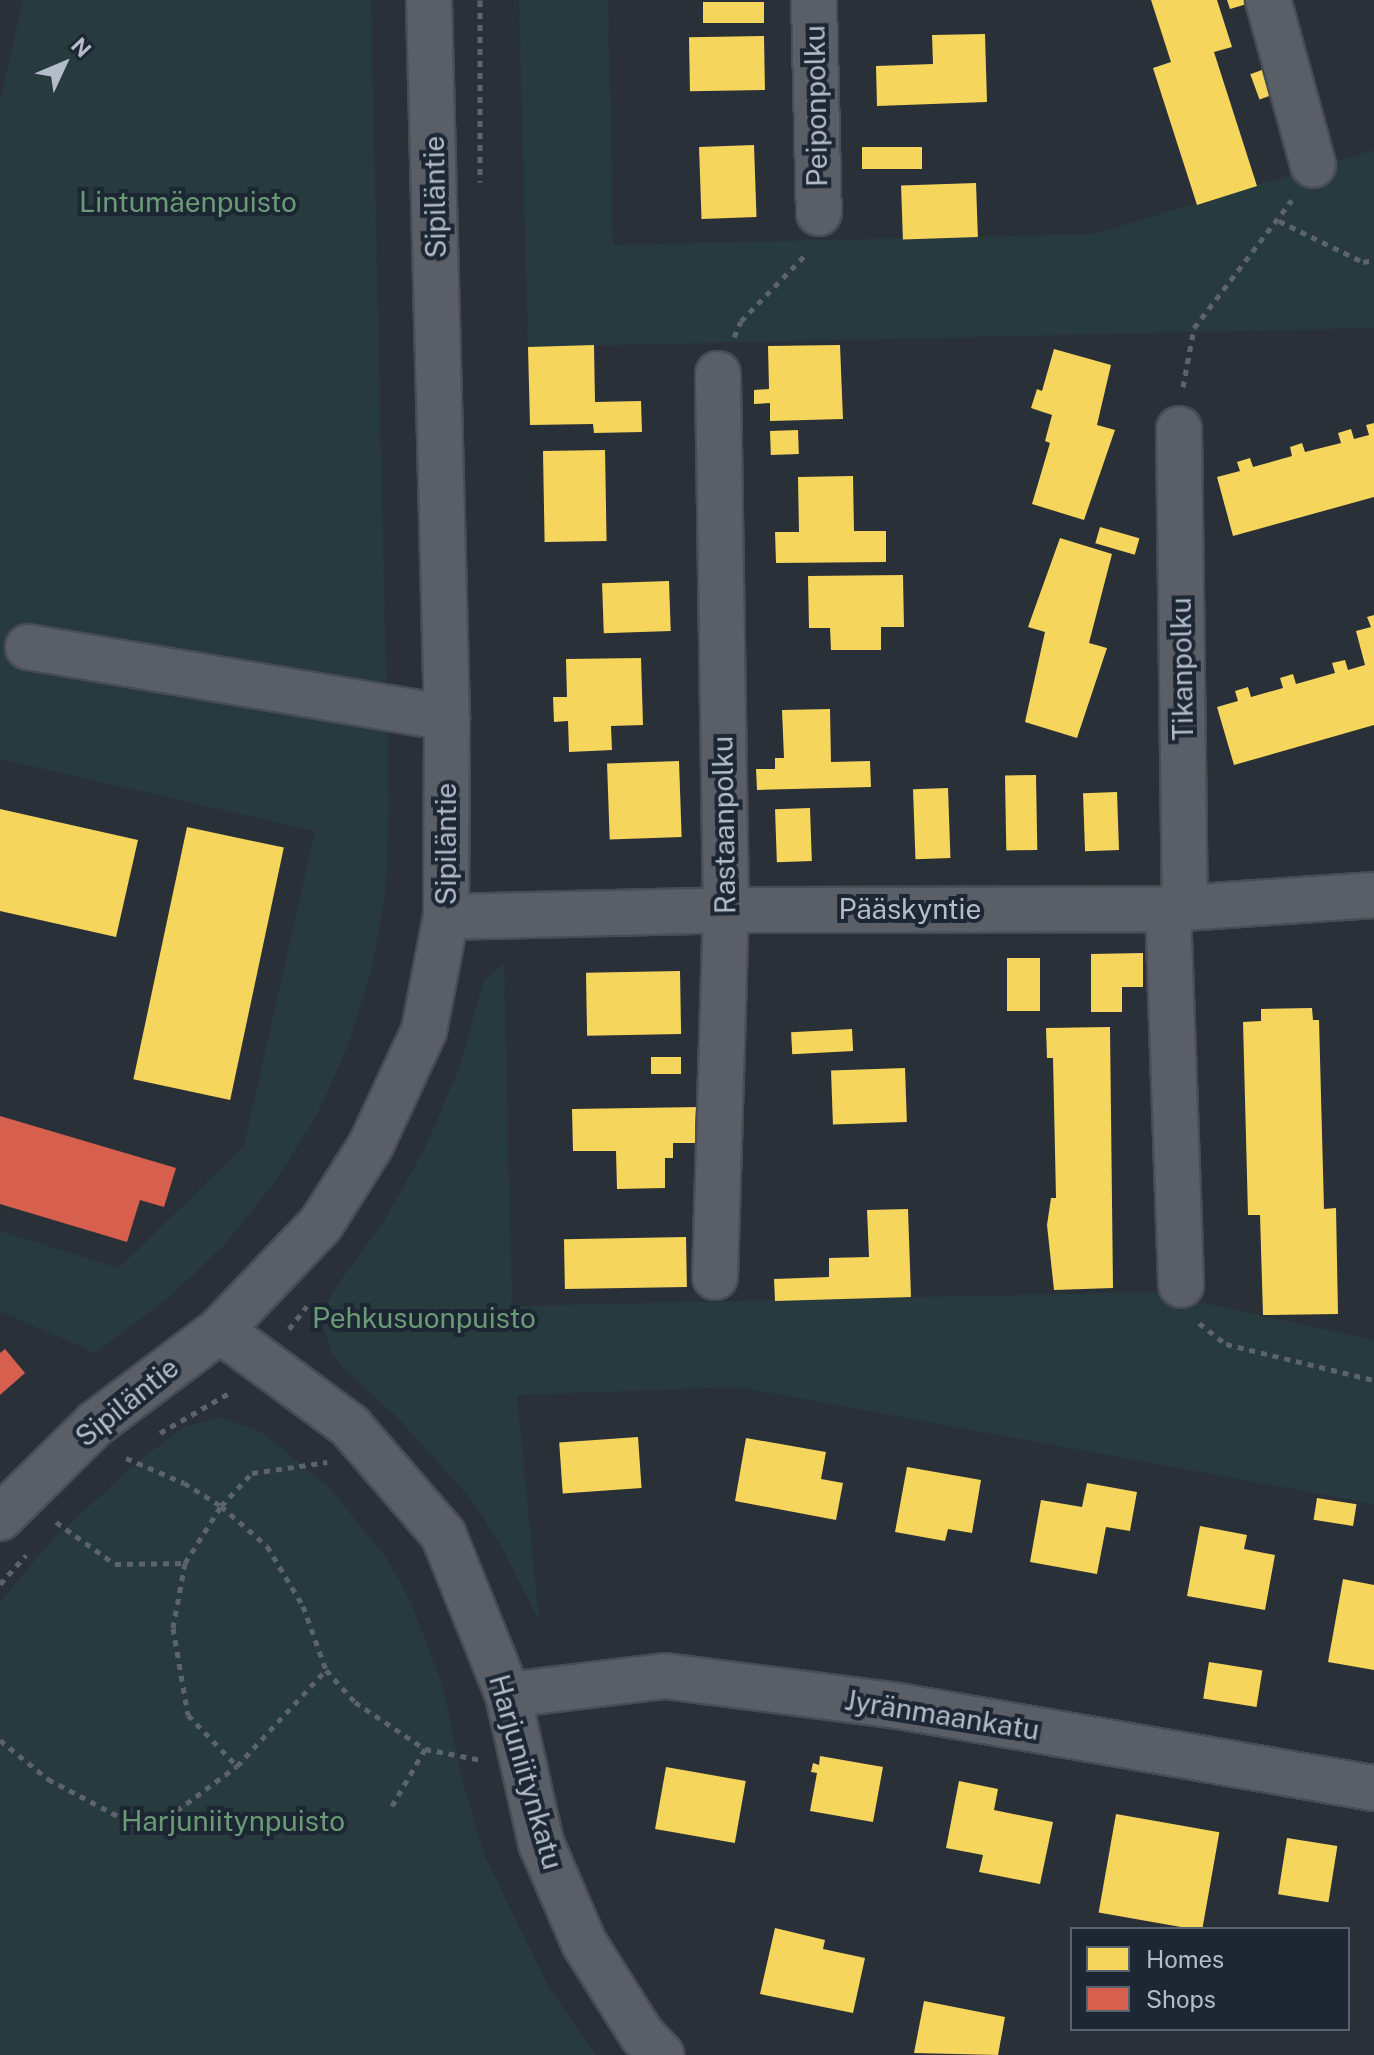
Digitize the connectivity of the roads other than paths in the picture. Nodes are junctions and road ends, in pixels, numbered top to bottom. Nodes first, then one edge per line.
1 (429, 0) edge
2 (814, 0) edge
3 (1268, 0) edge
4 (1313, 165) road end
5 (819, 213) road end
6 (718, 374) road end
7 (1179, 429) road end
8 (28, 647) dead end
9 (447, 718) junction
10 (1374, 895) edge
11 (1177, 908) junction
12 (726, 910) junction
13 (446, 917) junction
14 (715, 1277) dead end
15 (1181, 1285) road end
16 (220, 1330) junction
17 (0, 1518) edge
18 (508, 1695) junction
19 (1374, 1788) edge
20 (661, 2055) edge

1 - 9 street, Sipiläntie
2 - 5 street, Peiponpolku
3 - 4 street
6 - 12 street, Rastaanpolku
7 - 11 street, Tikanpolku
8 - 9 street
9 - 13 street, Sipiläntie
10 - 11 street, Pääskyntie
11 - 12 street, Pääskyntie
11 - 15 street, Tikanpolku
12 - 13 street, Pääskyntie
12 - 14 street, Rastaanpolku
13 - 16 street, Sipiläntie
16 - 17 street, Sipiläntie
16 - 18 street, Harjuniitynkatu
18 - 19 street, Jyränmaankatu
18 - 20 street, Harjuniitynkatu

